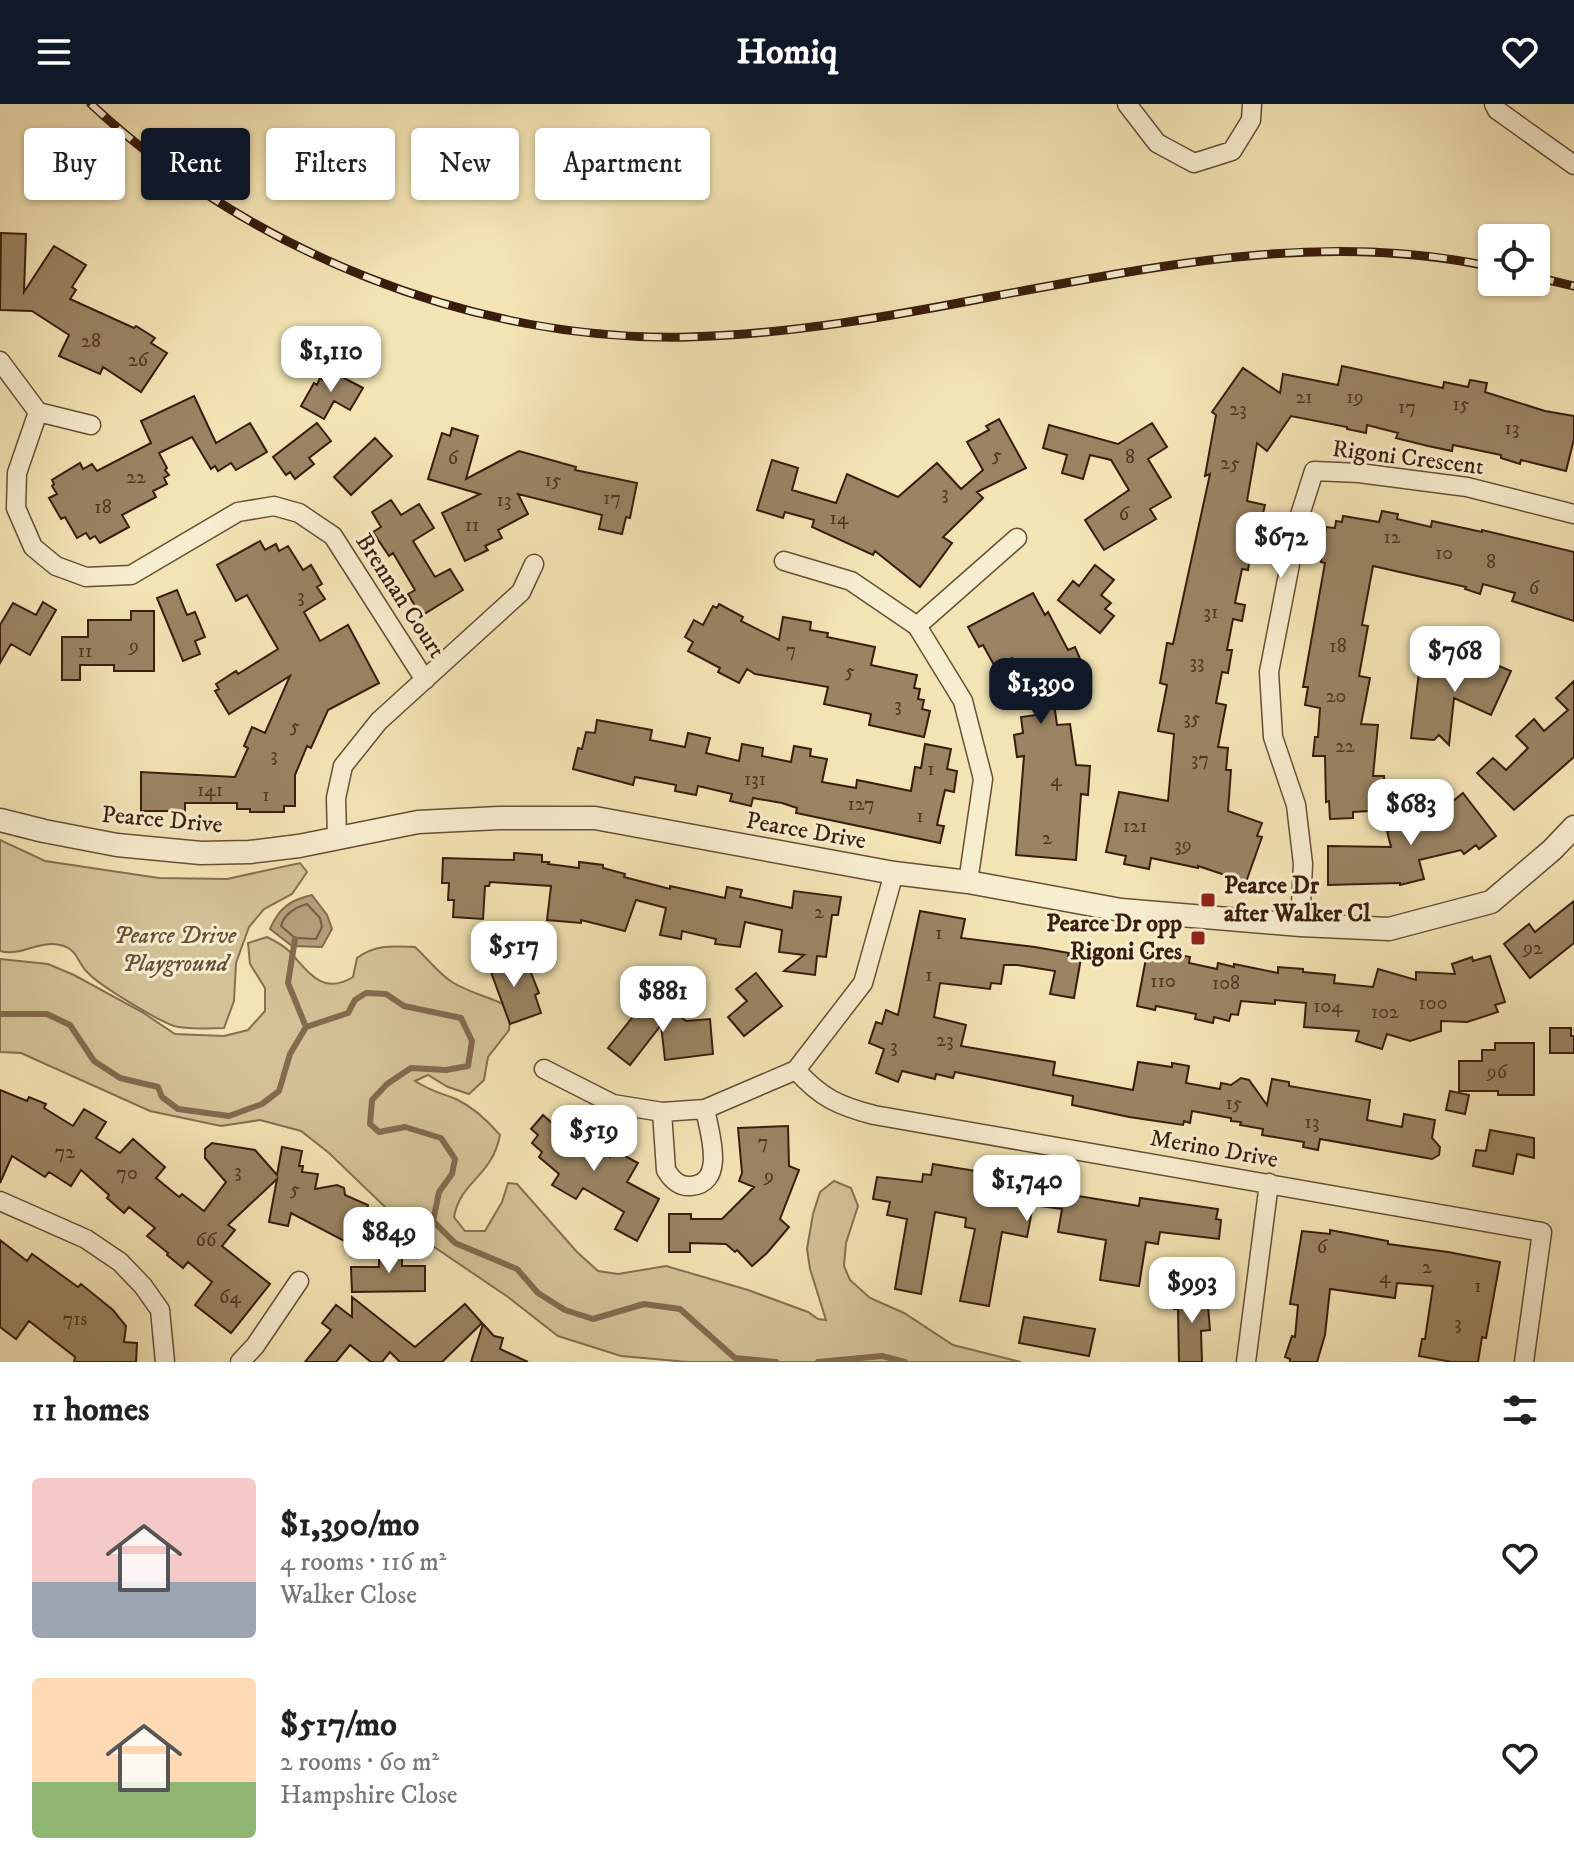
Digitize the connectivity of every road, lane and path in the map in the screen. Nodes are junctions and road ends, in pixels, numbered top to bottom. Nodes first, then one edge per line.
1 (1127, 104) edge
2 (1252, 104) edge
3 (1494, 104) edge
4 (1574, 165) edge
5 (0, 361) edge
6 (38, 412) junction
7 (91, 425) dead end
8 (1574, 514) edge
9 (1017, 538) dead end
10 (784, 561) dead end
11 (534, 564) dead end
12 (917, 626) junction
13 (425, 680) junction
14 (0, 820) edge
15 (1574, 827) edge
16 (337, 838) junction
17 (894, 873) junction
18 (968, 882) junction
19 (1300, 925) junction
20 (544, 1069) dead end
21 (796, 1070) junction
22 (705, 1109) junction
23 (662, 1112) junction
24 (1269, 1183) junction
25 (0, 1201) edge
26 (299, 1281) dead end
27 (165, 1362) edge
28 (240, 1362) edge
29 (1246, 1362) edge
30 (1524, 1362) edge

1 - 2 street
3 - 4 street
5 - 6 street
6 - 7 street
6 - 13 street, Brennan Court
8 - 19 street, Rigoni Crescent
9 - 12 street
10 - 12 street
11 - 13 street
12 - 18 street
13 - 16 street
14 - 16 street, Pearce Drive
15 - 19 street, Pearce Drive
16 - 17 street, Pearce Drive
17 - 18 street, Pearce Drive
17 - 21 street
18 - 19 street, Pearce Drive
20 - 23 street
21 - 22 street
21 - 24 street, Merino Drive
22 - 23 street
22 - 23 street
24 - 29 street
24 - 30 street, Merino Drive
25 - 27 street
26 - 28 street

